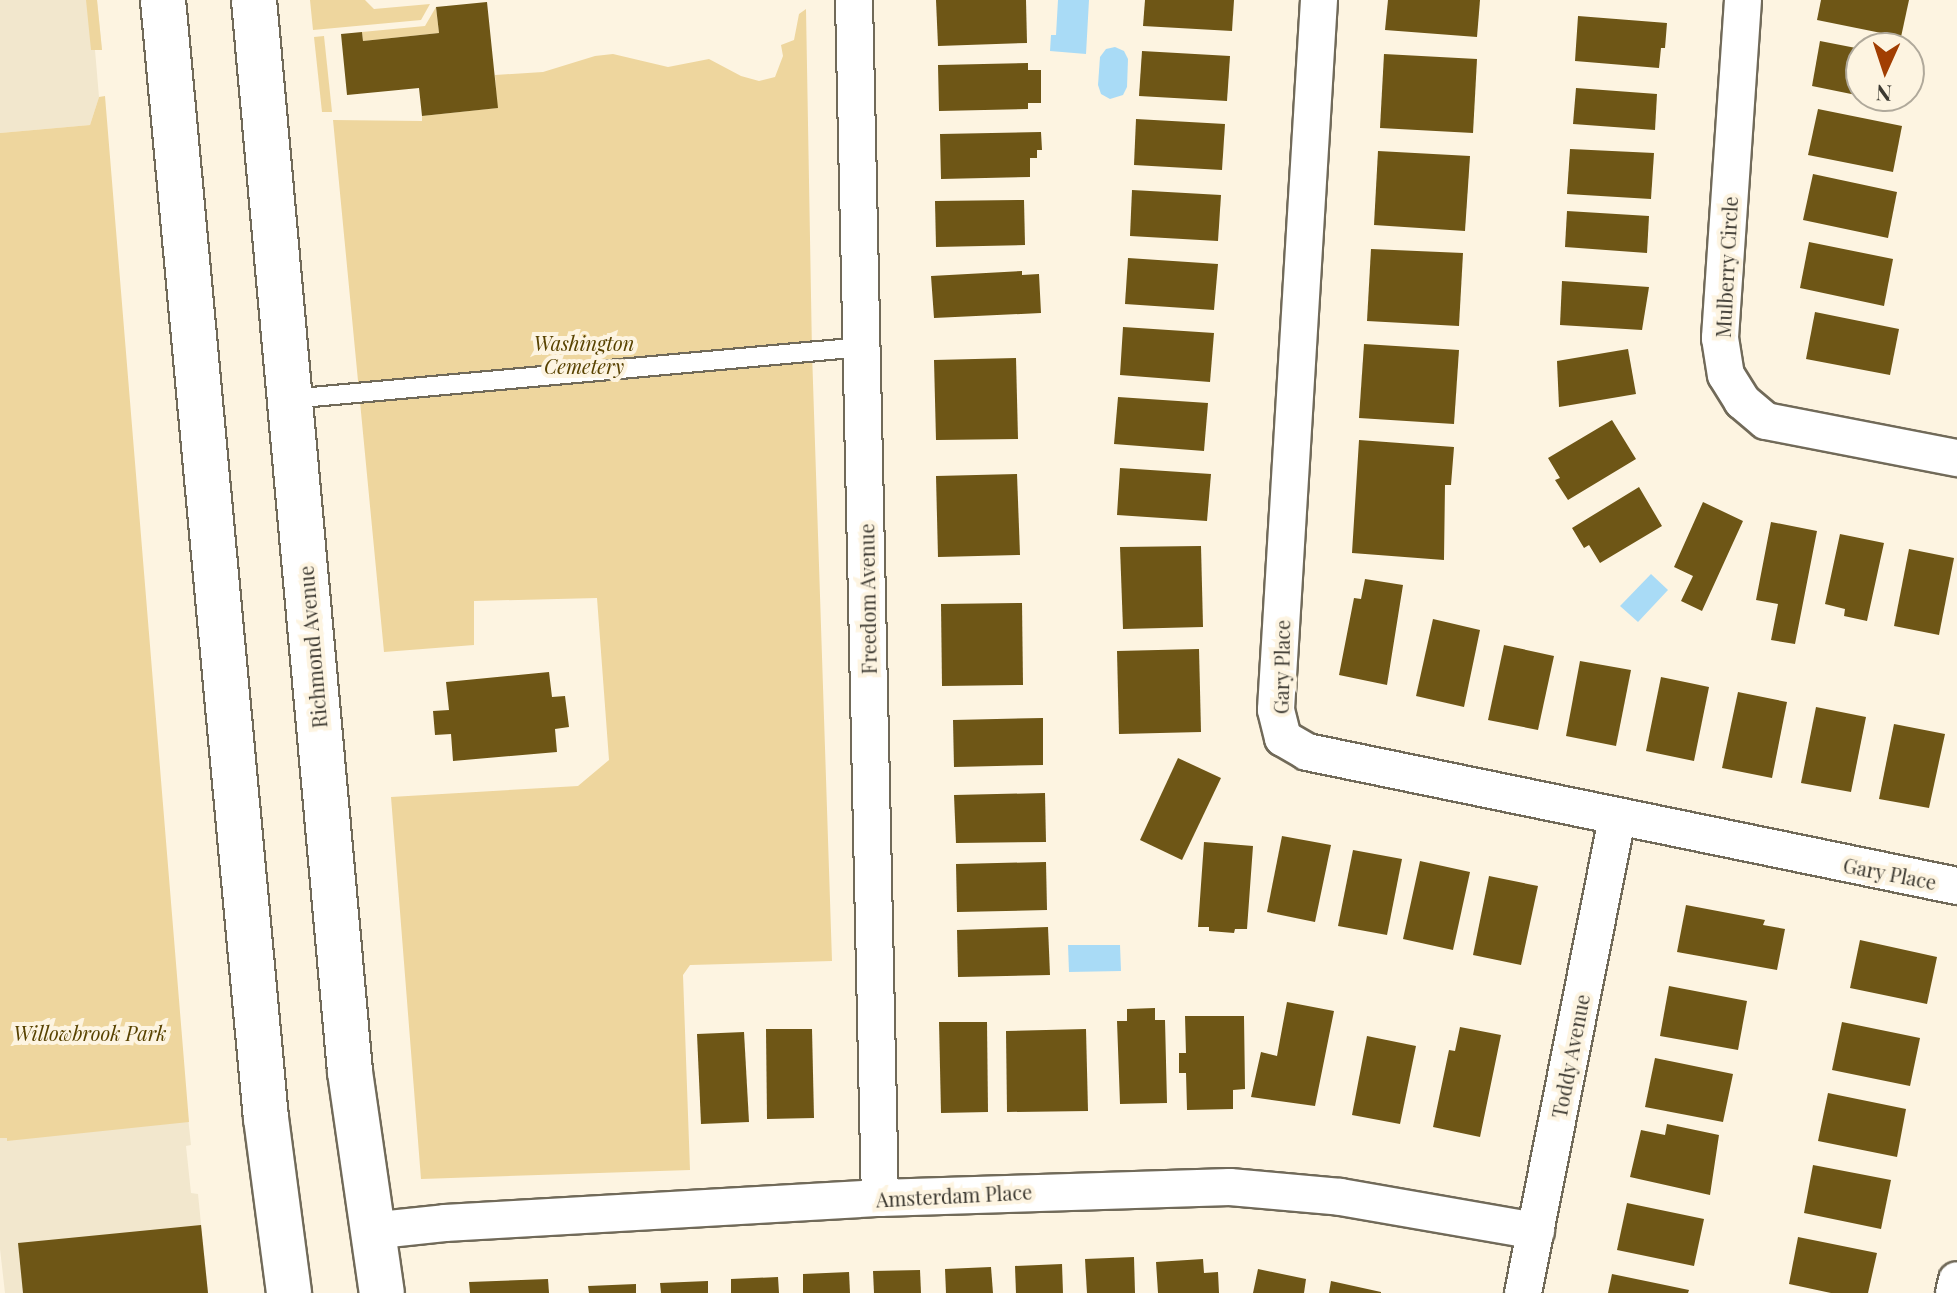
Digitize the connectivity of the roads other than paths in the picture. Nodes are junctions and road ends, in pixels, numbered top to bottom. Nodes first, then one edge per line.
1 (163, 0) edge
2 (254, 0) edge
3 (854, 0) edge
4 (1319, 0) edge
5 (1743, 0) edge
6 (862, 347) junction
7 (290, 399) junction
8 (1957, 458) edge
9 (1617, 818) junction
10 (1957, 886) edge
11 (880, 1198) junction
12 (370, 1231) junction
13 (1536, 1231) junction
14 (1957, 1280) edge
15 (289, 1293) edge
16 (382, 1293) edge
17 (1523, 1293) edge
18 (1954, 1293) edge

1 - 15 main road
2 - 7 main road, Richmond Avenue
3 - 6 street, Freedom Avenue
4 - 9 street, Gary Place
5 - 8 street, Mulberry Circle
6 - 7 lane
6 - 11 street, Freedom Avenue
7 - 12 main road, Richmond Avenue
9 - 10 street, Gary Place
9 - 13 street, Toddy Avenue
11 - 12 street, Amsterdam Place
11 - 13 street, Amsterdam Place
12 - 16 main road, Richmond Avenue
13 - 17 street, Toddy Avenue
14 - 18 street

